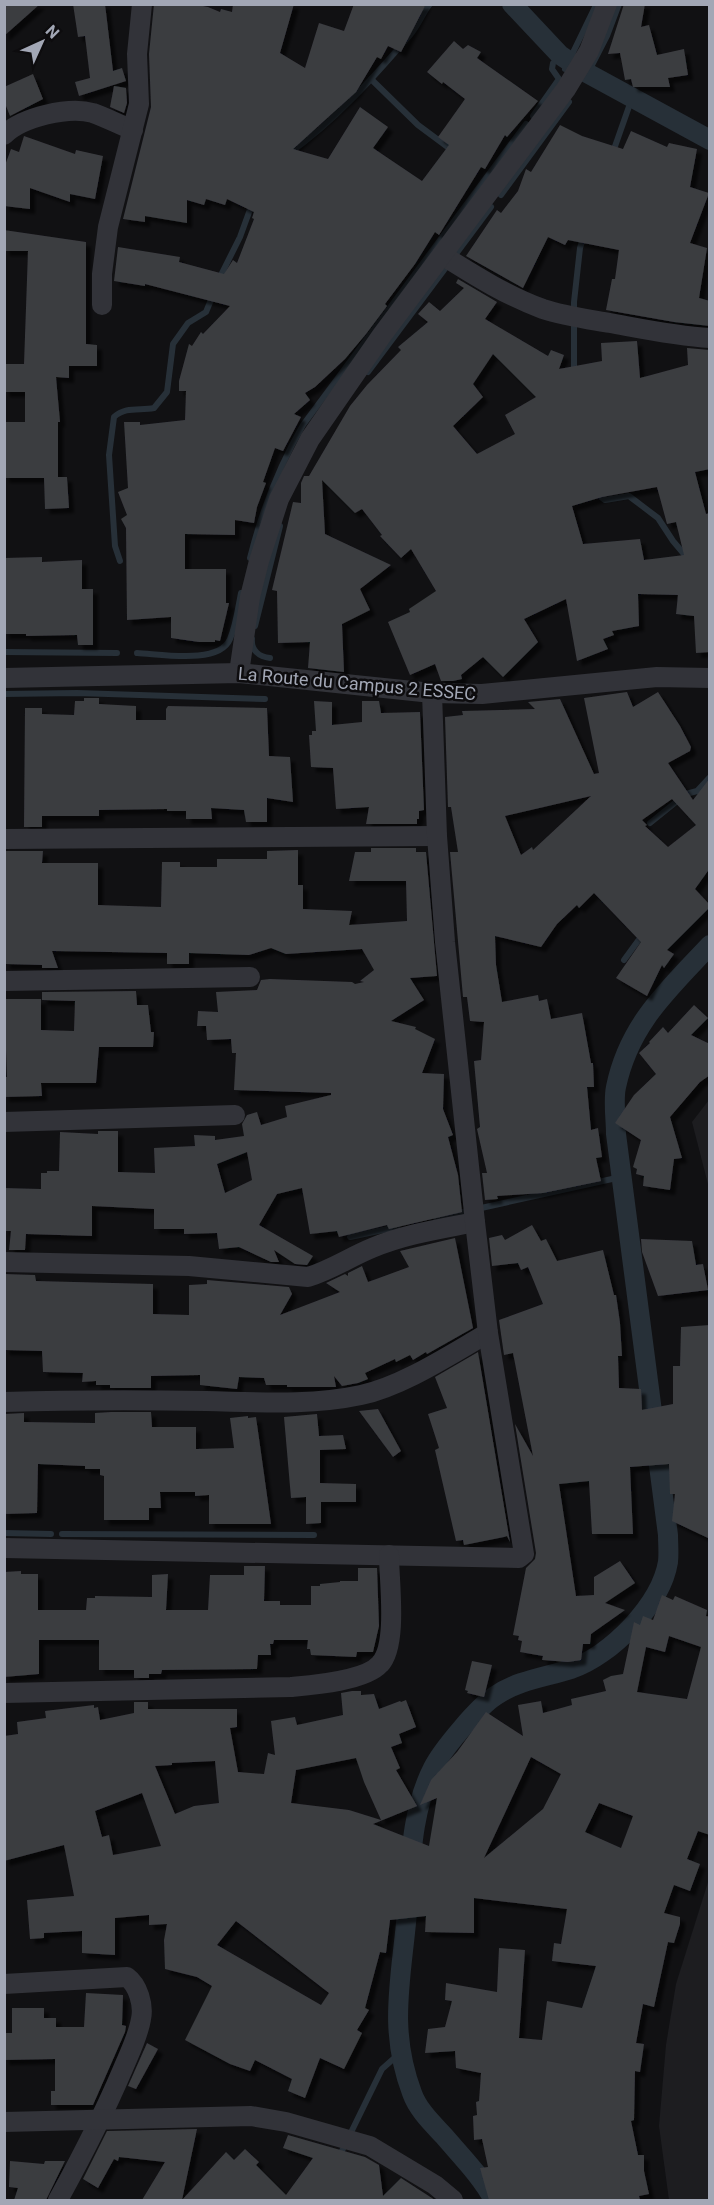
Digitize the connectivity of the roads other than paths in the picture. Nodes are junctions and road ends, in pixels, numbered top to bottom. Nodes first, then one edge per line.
1 (142, 4) edge
2 (607, 4) edge
3 (133, 130) junction
4 (4, 135) edge
5 (442, 255) junction
6 (102, 305) dead end
7 (710, 338) edge
8 (239, 673) junction
9 (4, 678) edge
10 (710, 678) edge
11 (432, 693) junction
12 (437, 836) junction
13 (4, 839) edge
14 (250, 977) dead end
15 (4, 981) edge
16 (235, 1115) dead end
17 (4, 1122) edge
18 (475, 1222) junction
19 (4, 1262) edge
20 (488, 1333) junction
21 (4, 1402) edge
22 (4, 1548) edge
23 (389, 1555) junction
24 (4, 1693) edge
25 (4, 1984) edge
26 (101, 2121) junction
27 (4, 2122) edge
28 (58, 2200) edge
29 (453, 2200) edge

1 - 3 street
2 - 5 street
3 - 4 street
3 - 6 street
5 - 7 street
5 - 8 street
8 - 9 street, La Route du Campus 2 ESSEC
8 - 11 street, La Route du Campus 2 ESSEC
10 - 11 street, La Route du Campus 2 ESSEC
11 - 12 street
12 - 13 street
12 - 18 street
14 - 15 street
16 - 17 street
18 - 19 street
18 - 20 street
20 - 21 street
20 - 23 street
22 - 23 street
23 - 24 street
25 - 26 street
26 - 27 street
26 - 28 street
26 - 29 street

